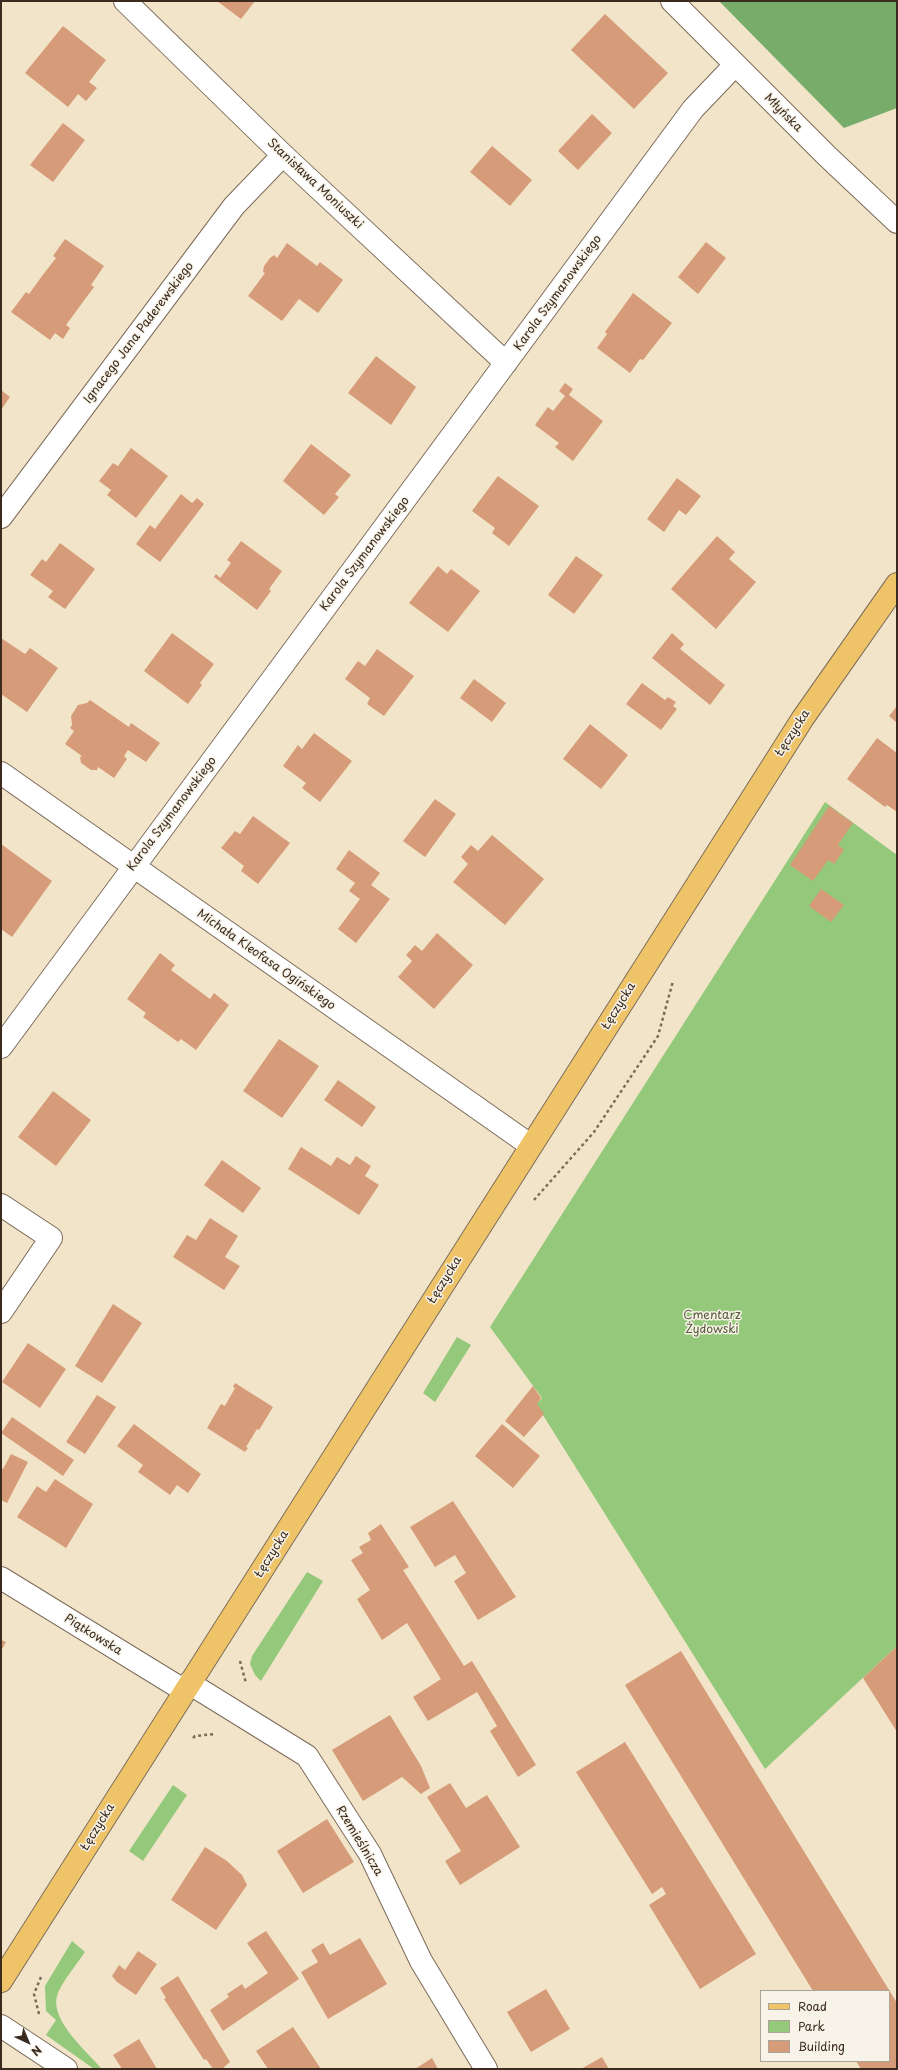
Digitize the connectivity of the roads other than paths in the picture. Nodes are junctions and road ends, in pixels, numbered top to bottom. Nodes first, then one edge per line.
1 (125, 1) edge
2 (672, 1) edge
3 (735, 65) junction
4 (283, 155) junction
5 (897, 222) edge
6 (506, 363) junction
7 (1, 517) edge
8 (897, 584) edge
9 (1, 773) edge
10 (133, 866) junction
11 (1, 1047) edge
12 (530, 1145) junction
13 (1, 1204) edge
14 (1, 1312) edge
15 (1, 1578) edge
16 (187, 1687) junction
17 (1, 1981) edge
18 (1, 2026) edge
19 (66, 2069) edge
20 (486, 2069) edge

1 - 4 street, Stanisława Moniuszki
2 - 3 street, Młyńska
3 - 5 street, Młyńska
3 - 6 street, Karola Szymanowskiego
4 - 6 street, Stanisława Moniuszki
4 - 7 street, Ignacego Jana Paderewskiego
6 - 10 street, Karola Szymanowskiego
8 - 12 main road, Łęczycka
9 - 10 street, Michała Kleofasa Ogińskiego
10 - 11 street, Karola Szymanowskiego
10 - 12 street, Michała Kleofasa Ogińskiego
12 - 16 main road, Łęczycka
13 - 14 street
15 - 16 street, Piątkowska
16 - 17 main road, Łęczycka
16 - 20 street, Rzemieślnicza
18 - 19 street

